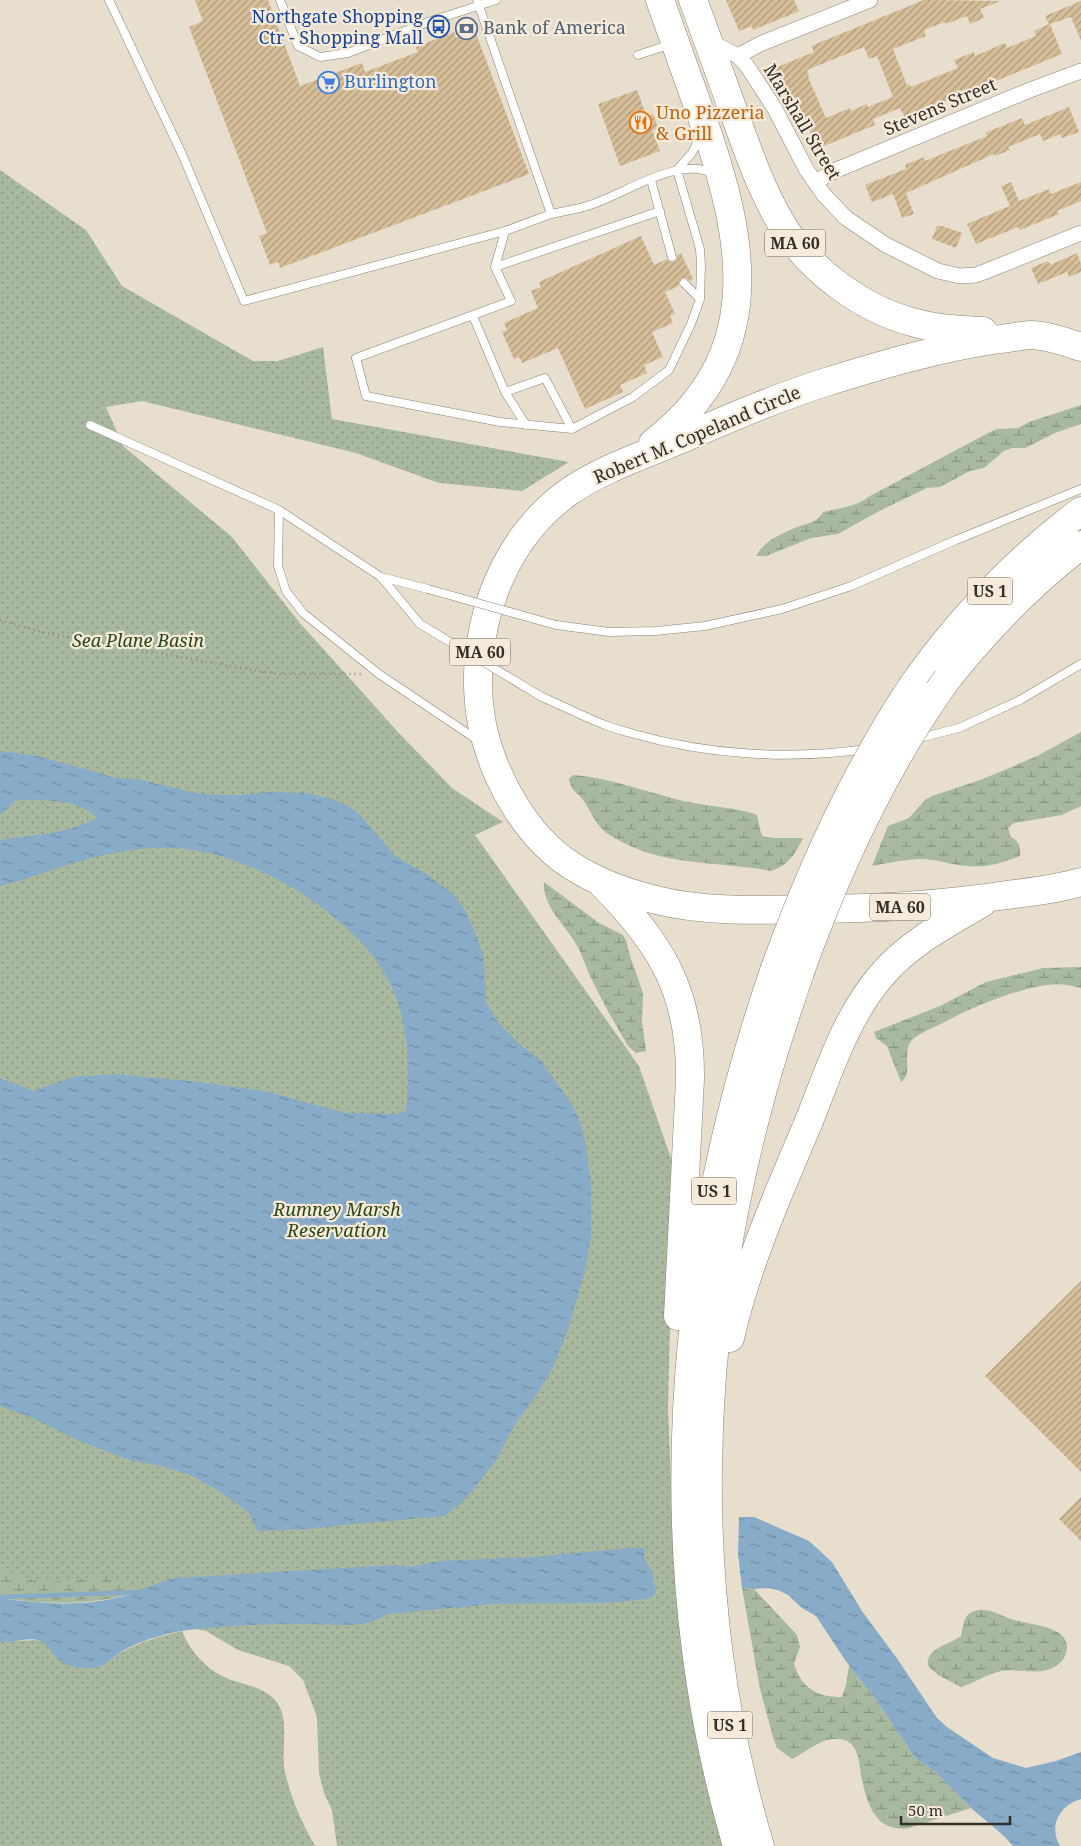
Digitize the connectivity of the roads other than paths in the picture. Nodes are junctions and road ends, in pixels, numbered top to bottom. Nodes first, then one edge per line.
1 (110, 0) edge
2 (280, 0) edge
3 (496, 0) edge
4 (660, 0) edge
5 (693, 0) edge
6 (870, 0) edge
7 (479, 3) edge
8 (708, 40) junction
9 (675, 43) junction
10 (638, 55) dead end
11 (738, 56) junction
12 (1081, 71) edge
13 (702, 117) junction
14 (677, 170) junction
15 (651, 180) junction
16 (723, 182) junction
17 (815, 182) junction
18 (660, 211) junction
19 (551, 214) junction
20 (505, 231) junction
21 (1081, 233) edge
22 (672, 257) dead end
23 (495, 267) junction
24 (684, 283) dead end
25 (700, 299) junction
26 (473, 316) junction
27 (1032, 335) junction
28 (1081, 347) edge
29 (505, 392) junction
30 (90, 425) dead end
31 (526, 425) junction
32 (572, 429) junction
33 (615, 466) junction
34 (1081, 489) edge
35 (279, 510) junction
36 (1081, 511) edge
37 (1081, 545) edge
38 (381, 577) junction
39 (1081, 664) edge
40 (892, 745) dead end
41 (882, 746) dead end
42 (489, 748) junction
43 (596, 879) junction
44 (1081, 882) edge
45 (990, 898) junction
46 (787, 971) junction
47 (697, 1417) junction
48 (702, 1602) junction
49 (737, 1846) edge
50 (760, 1846) edge

1 - 20 lane
2 - 7 lane
3 - 7 lane
4 - 9 highway, MA 60
5 - 8 highway, MA 60
6 - 11 street
7 - 19 lane
8 - 11 street, Marshall Street
8 - 27 highway, MA 60
9 - 10 lane
9 - 13 highway, MA 60
11 - 17 street, Marshall Street
12 - 17 street, Stevens Street
13 - 14 lane
13 - 16 highway, MA 60
14 - 15 lane
14 - 16 lane
14 - 25 lane
15 - 18 lane
15 - 19 lane
16 - 33 highway, MA 60
17 - 21 street, Marshall Street
18 - 22 lane
18 - 23 lane
19 - 20 lane
20 - 23 lane
23 - 26 lane
24 - 25 lane
25 - 32 lane
26 - 29 lane
26 - 31 lane
27 - 28 highway, Robert M. Copeland Circle / MA 60
27 - 33 highway, Robert M. Copeland Circle
29 - 31 lane
29 - 32 lane
30 - 35 lane
31 - 32 lane
33 - 42 highway, Robert M. Copeland Circle / MA 60
34 - 38 lane, bridge
35 - 38 lane
35 - 42 lane
36 - 46 highway, US 1, bridge
37 - 46 highway, US 1, bridge
38 - 41 lane, bridge
39 - 40 lane
42 - 43 highway, Robert M. Copeland Circle / MA 60
43 - 45 highway, Robert M. Copeland Circle / MA 60
43 - 47 highway
44 - 45 highway, Robert M. Copeland Circle / MA 60
45 - 47 highway
46 - 47 highway, US 1
47 - 48 highway, US 1
48 - 49 highway, US 1
48 - 50 highway, US 1

